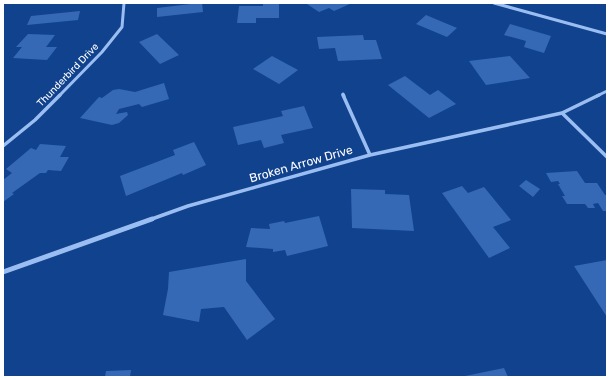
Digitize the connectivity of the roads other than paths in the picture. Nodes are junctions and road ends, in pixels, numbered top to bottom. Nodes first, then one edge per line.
1 (124, 3) edge
2 (494, 3) edge
3 (607, 34) edge
4 (607, 91) edge
5 (343, 94) dead end
6 (562, 113) junction
7 (3, 146) edge
8 (370, 155) junction
9 (607, 157) edge
10 (3, 272) edge

1 - 7 street, Thunderbird Drive
2 - 3 street
4 - 6 street, Broken Arrow Drive
5 - 8 street
6 - 8 street, Broken Arrow Drive
6 - 9 street
8 - 10 street, Broken Arrow Drive

